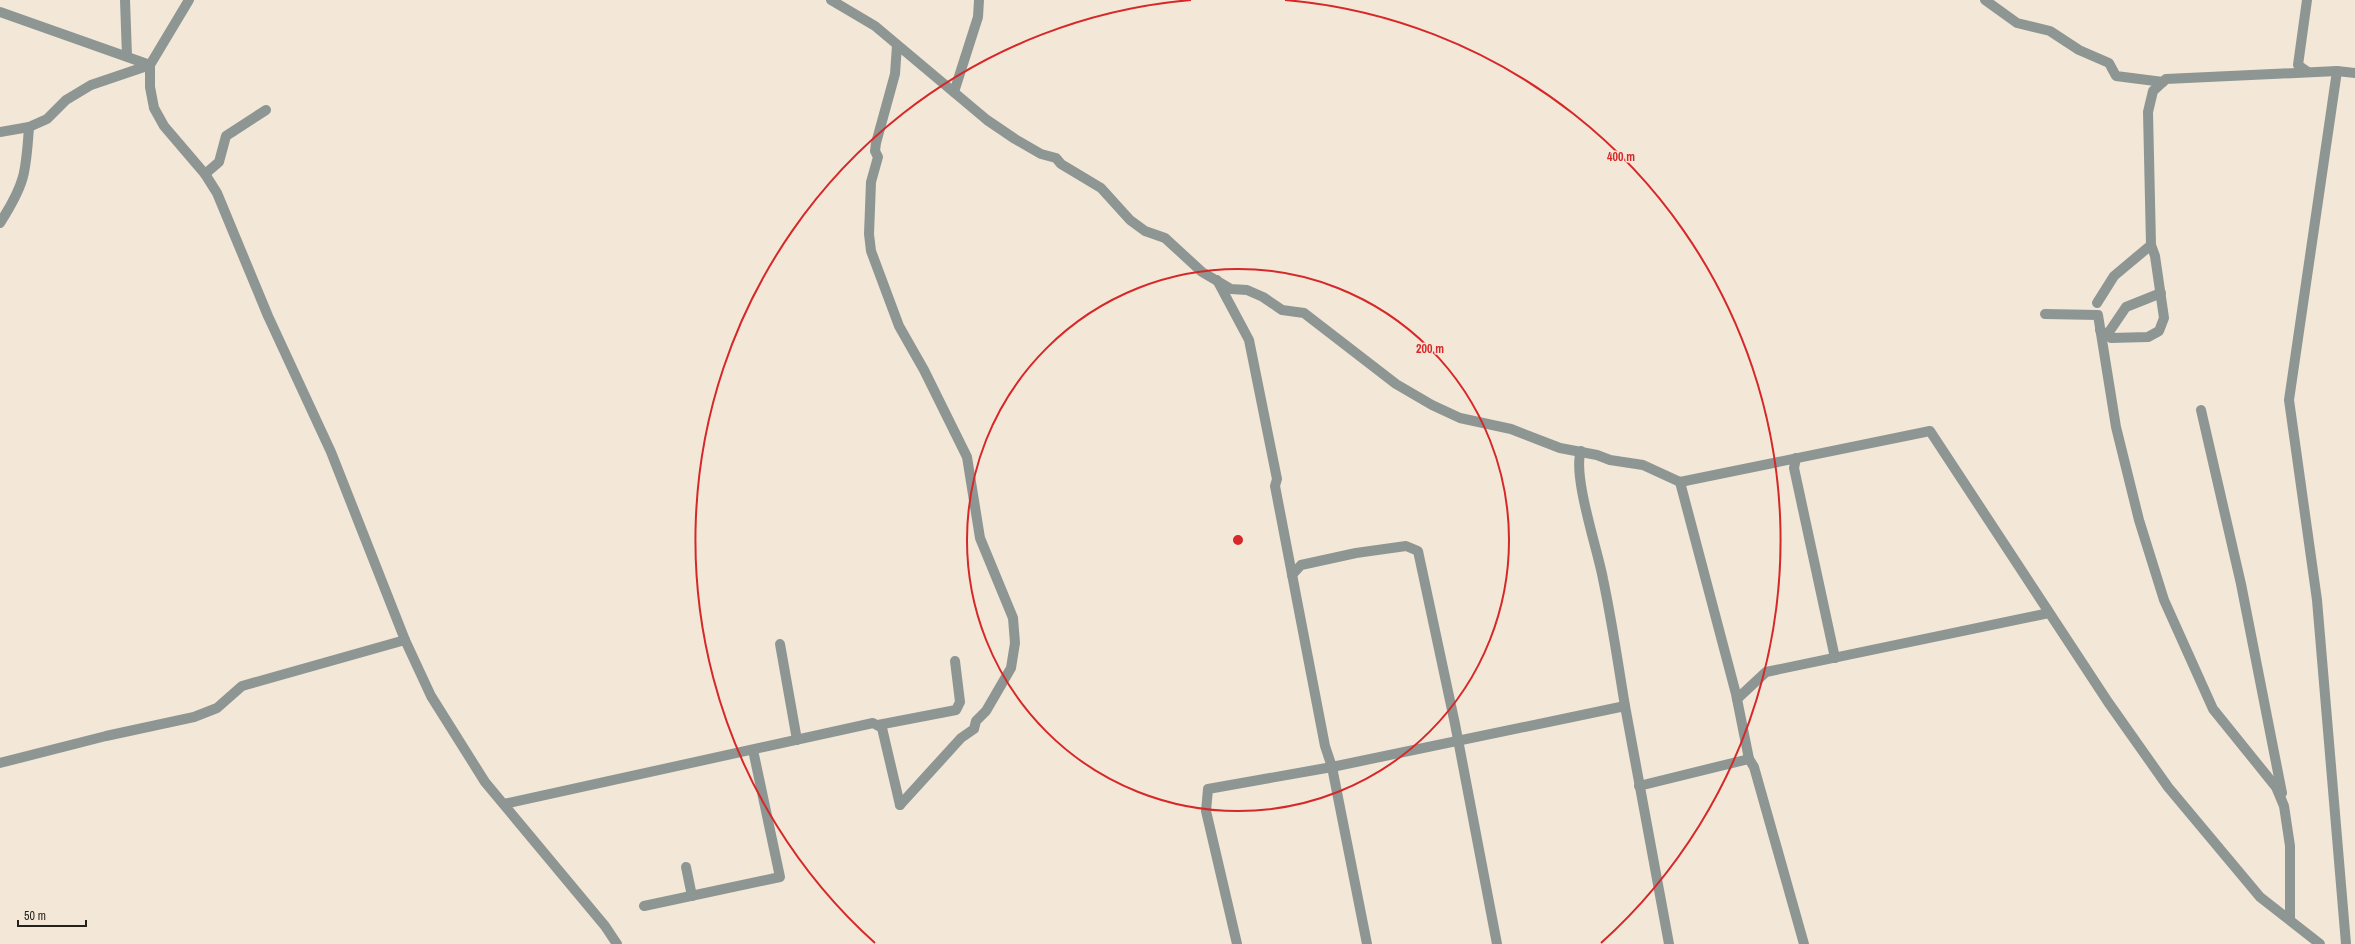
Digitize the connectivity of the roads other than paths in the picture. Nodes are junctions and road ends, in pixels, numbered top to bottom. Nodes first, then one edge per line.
1 (125, 0) edge
2 (189, 0) edge
3 (831, 0) edge
4 (979, 0) edge
5 (1985, 0) edge
6 (2307, 0) edge
7 (0, 12) edge
8 (897, 45) junction
9 (127, 56) junction
10 (150, 66) junction
11 (2337, 71) junction
12 (2308, 72) junction
13 (2355, 73) edge
14 (2163, 82) junction
15 (954, 92) junction
16 (266, 110) dead end
17 (28, 127) junction
18 (0, 132) edge
19 (205, 174) junction
20 (0, 223) edge
21 (2151, 245) junction
22 (1217, 280) junction
23 (2161, 293) junction
24 (2097, 303) dead end
25 (2045, 314) dead end
26 (2104, 332) junction
27 (2201, 410) dead end
28 (1581, 451) junction
29 (1796, 458) junction
30 (1680, 482) junction
31 (1292, 575) junction
32 (2049, 613) junction
33 (405, 640) junction
34 (780, 644) dead end
35 (1835, 658) junction
36 (955, 661) dead end
37 (1738, 699) junction
38 (1625, 706) junction
39 (878, 725) junction
40 (797, 740) junction
41 (1458, 742) junction
42 (753, 750) junction
43 (1749, 759) junction
44 (0, 763) edge
45 (1332, 768) junction
46 (1639, 786) junction
47 (504, 804) junction
48 (2284, 806) junction
49 (686, 867) dead end
50 (692, 896) junction
51 (644, 906) dead end
52 (2290, 920) junction
53 (617, 944) edge
54 (1236, 944) edge
55 (1367, 944) edge
56 (1497, 944) edge
57 (1669, 944) edge
58 (1804, 944) edge
59 (2320, 944) edge
60 (2346, 944) edge

1 - 9 street
2 - 10 street
3 - 8 street
4 - 15 street
5 - 14 street
6 - 12 street
7 - 9 street
8 - 15 street
8 - 39 street
9 - 10 street
10 - 17 street
10 - 19 street
11 - 12 street
11 - 13 street
11 - 60 street
12 - 14 street
14 - 21 street
15 - 22 street
16 - 19 street
17 - 18 street
17 - 20 street
19 - 33 street
21 - 23 street
21 - 24 street
22 - 28 street
22 - 31 street
23 - 26 street
23 - 26 street
25 - 26 street
26 - 48 street
27 - 48 street
28 - 30 street
28 - 38 street
29 - 30 street
29 - 32 street
29 - 35 street
30 - 37 street
31 - 41 street
31 - 45 street
32 - 35 street
32 - 52 street
33 - 44 street
33 - 47 street
34 - 40 street
35 - 37 street
36 - 39 street
37 - 43 street
38 - 41 street
38 - 46 street
39 - 40 street
40 - 42 street
41 - 45 street
41 - 56 street
42 - 47 street
42 - 50 street
43 - 46 street
43 - 58 street
45 - 54 street
45 - 55 street
46 - 57 street
47 - 53 street
48 - 52 street
49 - 50 street
50 - 51 street
52 - 59 street

